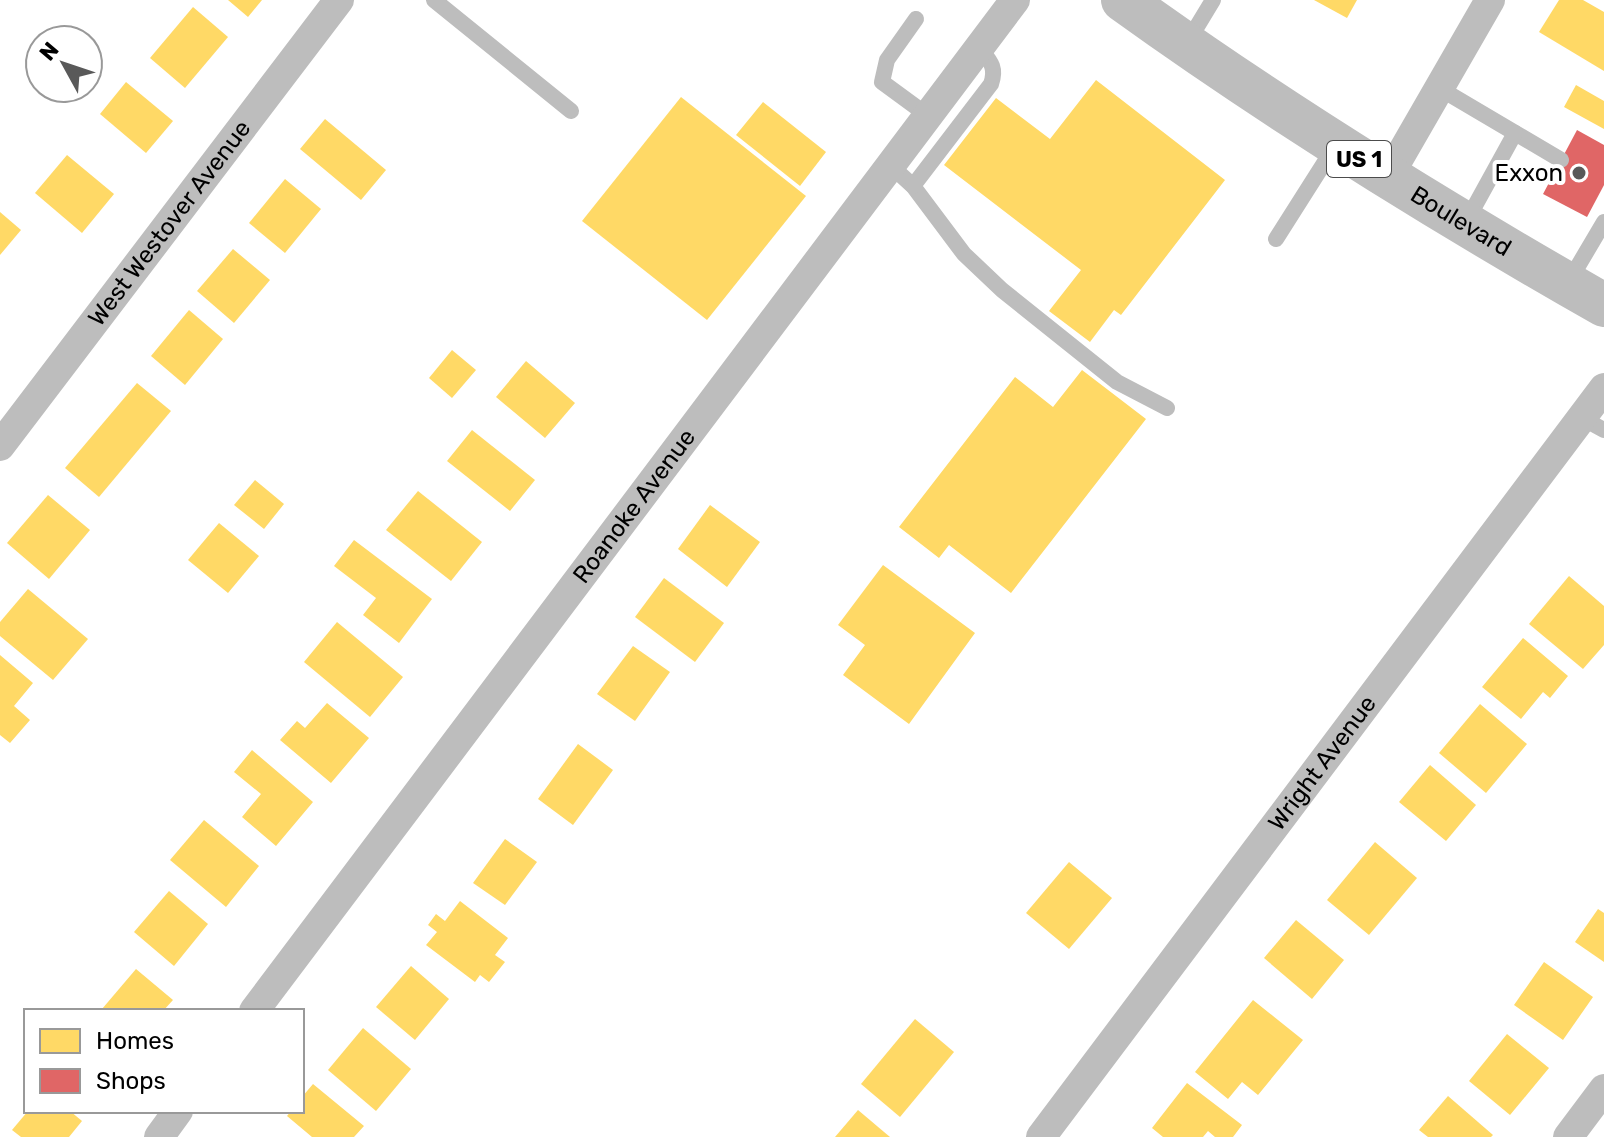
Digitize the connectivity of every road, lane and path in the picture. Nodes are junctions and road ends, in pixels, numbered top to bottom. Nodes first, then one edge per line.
1 (339, 0) edge
2 (434, 0) edge
3 (1015, 0) edge
4 (1213, 0) edge
5 (1490, 0) edge
6 (1126, 1) edge
7 (916, 19) dead end
8 (1186, 45) junction
9 (979, 47) junction
10 (1439, 88) junction
11 (571, 111) dead end
12 (927, 115) junction
13 (1515, 133) junction
14 (1337, 144) junction
15 (1561, 160) dead end
16 (889, 164) junction
17 (1388, 177) junction
18 (913, 186) junction
19 (1604, 222) edge
20 (1465, 223) junction
21 (1276, 239) dead end
22 (1586, 294) edge
23 (1604, 388) edge
24 (1167, 408) dead end
25 (1593, 424) edge
26 (0, 446) edge
27 (255, 1009) edge
28 (1604, 1089) edge
29 (177, 1113) edge
30 (159, 1137) edge
31 (1041, 1137) edge
32 (1568, 1137) edge

1 - 26 street, West Westover Avenue
2 - 11 lane
3 - 9 street, Roanoke Avenue
4 - 8 lane
5 - 10 street
6 - 8 main road, Boulevard / US 1
7 - 12 lane
8 - 14 main road, Boulevard / US 1
9 - 12 street, Roanoke Avenue
9 - 18 lane
10 - 13 lane
10 - 17 street
12 - 16 street, Roanoke Avenue
13 - 15 lane
13 - 20 lane
14 - 17 main road, Boulevard / US 1
14 - 21 lane
16 - 18 lane
16 - 27 street, Roanoke Avenue
17 - 20 main road, Boulevard / US 1
18 - 24 lane
19 - 22 lane
20 - 22 main road, Boulevard / US 1
23 - 25 street, Wright Avenue
25 - 31 street, Wright Avenue
28 - 32 street
29 - 30 street

